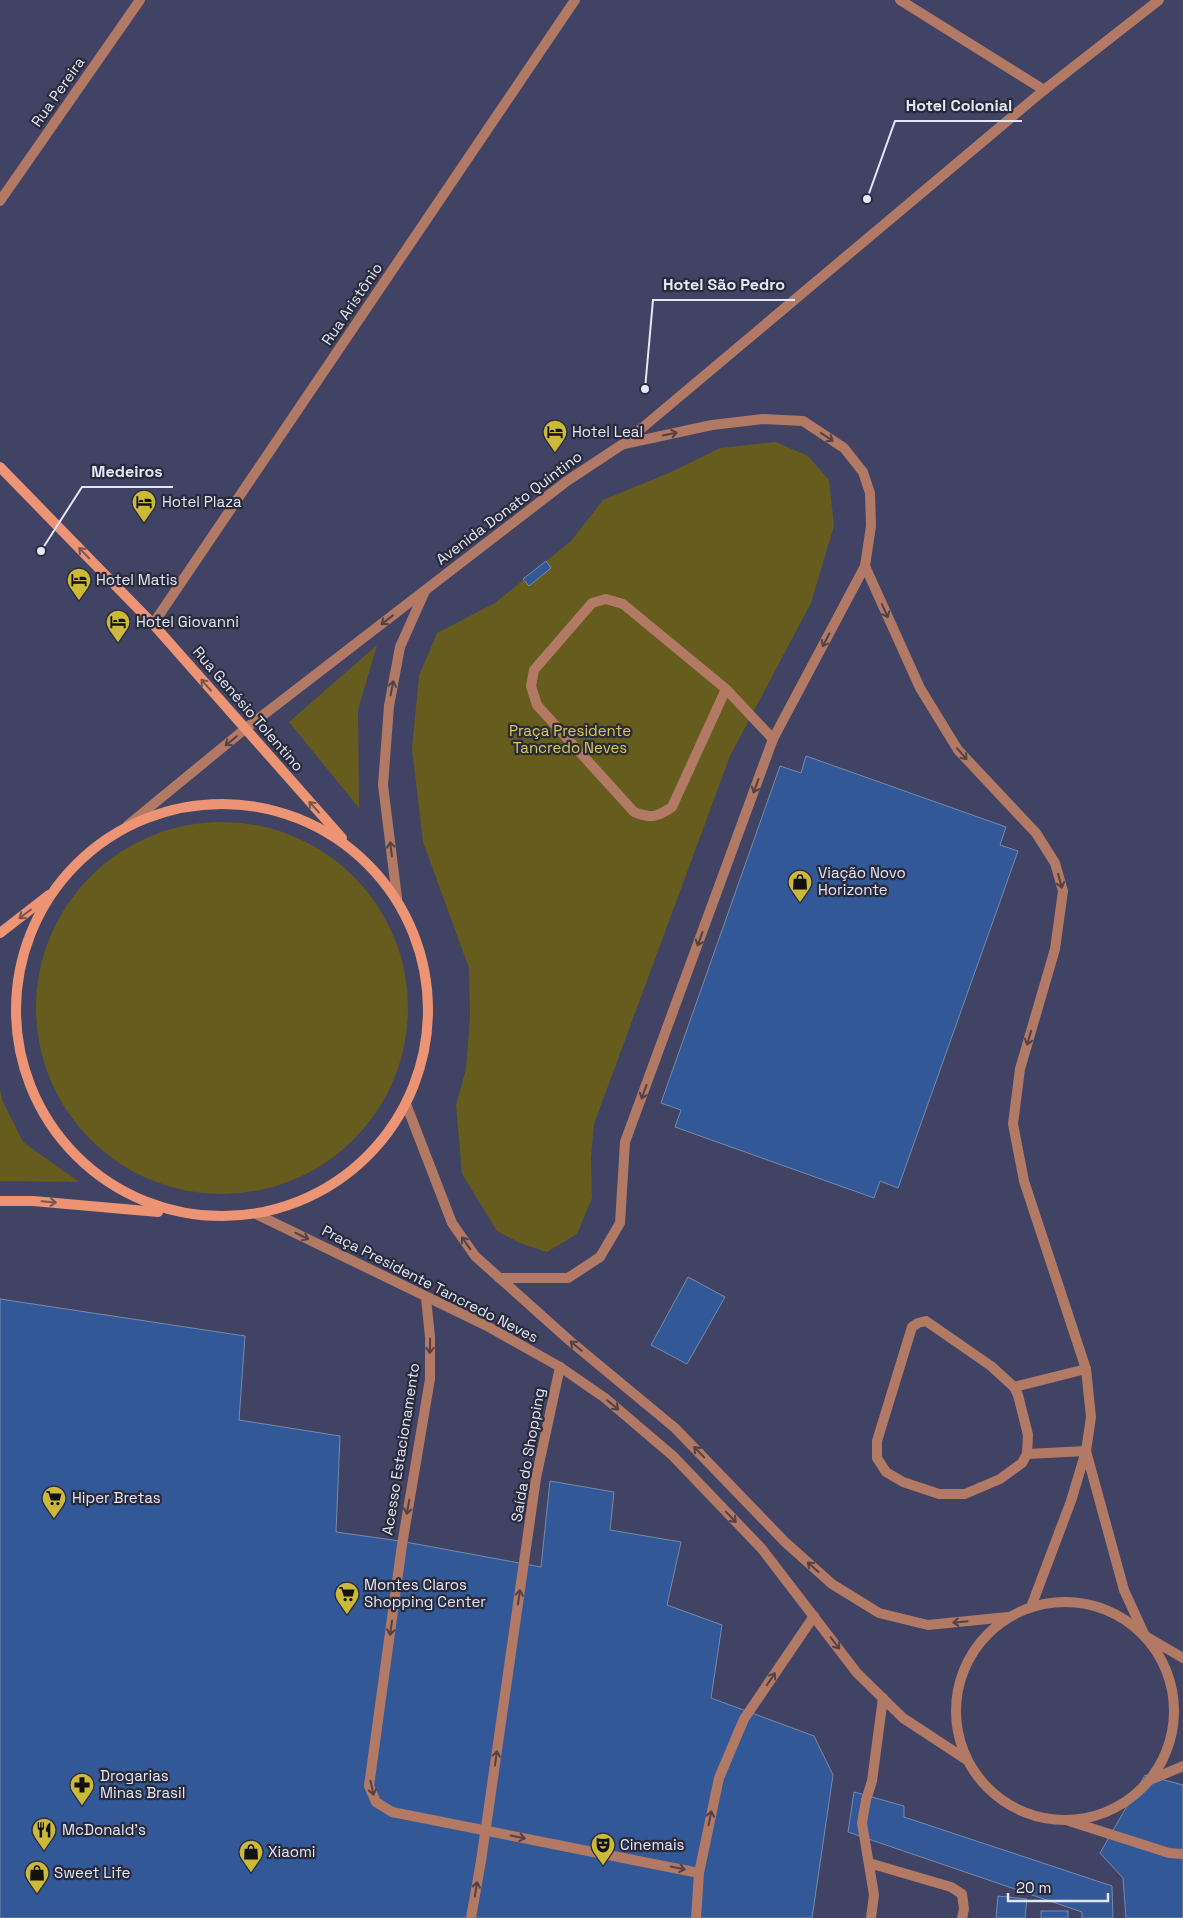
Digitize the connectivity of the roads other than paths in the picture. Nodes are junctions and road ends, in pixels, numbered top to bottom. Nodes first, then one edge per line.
1 (140, 0) edge
2 (574, 0) edge
3 (900, 0) edge
4 (1159, 0) edge
5 (1044, 90) junction
6 (0, 201) edge
7 (623, 444) junction
8 (0, 467) edge
9 (865, 566) junction
10 (426, 590) junction
11 (154, 624) junction
12 (726, 689) junction
13 (245, 729) junction
14 (773, 739) junction
15 (128, 825) junction
16 (346, 843) junction
17 (50, 894) junction
18 (397, 898) junction
19 (0, 933) edge
20 (406, 1104) junction
21 (0, 1201) edge
22 (182, 1215) junction
23 (258, 1215) junction
24 (499, 1278) junction
25 (426, 1298) junction
26 (560, 1367) junction
27 (1086, 1369) junction
28 (1014, 1387) junction
29 (1086, 1451) junction
30 (1028, 1454) junction
31 (1031, 1607) junction
32 (814, 1616) junction
33 (1008, 1617) junction
34 (1145, 1636) junction
35 (1183, 1658) edge
36 (883, 1698) junction
37 (967, 1760) junction
38 (1183, 1766) edge
39 (1150, 1780) junction
40 (1069, 1820) junction
41 (1183, 1854) edge
42 (869, 1863) junction
43 (699, 1873) junction
44 (471, 1918) edge
45 (696, 1918) edge
46 (871, 1918) edge
47 (962, 1918) edge

1 - 6 street, Rua Pereira
2 - 11 street, Rua Aristônio
3 - 5 street
4 - 5 street, Avenida Donato Quintino
5 - 7 street, Avenida Donato Quintino
7 -> 9 street
7 - 10 street, Avenida Donato Quintino
11 -> 8 street, Rua Genésio Tolentino
9 -> 14 street
9 -> 27 street
10 -> 13 street, Avenida Donato Quintino
18 -> 10 street, Praça Presidente Tancredo Neves
13 -> 11 street, Rua Genésio Tolentino
12 - 12 street
12 - 14 street
13 -> 15 street, Avenida Donato Quintino
16 -> 13 street, Rua Genésio Tolentino
14 -> 24 street
15 - 16 street, Praça Presidente Tancredo Neves
15 - 17 street, Praça Presidente Tancredo Neves
16 - 18 street, Praça Presidente Tancredo Neves
17 -> 19 street
17 - 22 street, Praça Presidente Tancredo Neves
18 - 20 street, Praça Presidente Tancredo Neves
20 - 23 street, Praça Presidente Tancredo Neves
24 -> 20 street
21 -> 22 street
22 - 23 street, Praça Presidente Tancredo Neves
23 -> 25 street, Praça Presidente Tancredo Neves
33 -> 24 street
25 - 26 street, Praça Presidente Tancredo Neves
25 -> 43 street, Acesso Estacionamento
26 -> 32 street, Praça Presidente Tancredo Neves
44 -> 26 street, Saída do Shopping, bridge
27 - 28 street
27 - 29 street
28 - 30 street
28 - 30 street
29 - 30 street
29 - 31 street
29 - 34 street
31 - 33 street
31 - 34 street
32 -> 36 street, Praça Presidente Tancredo Neves
43 -> 32 street
33 - 37 street
34 - 35 street
34 - 39 street
36 - 37 street, Praça Presidente Tancredo Neves
36 - 42 street
37 - 40 street
38 - 39 street
39 - 40 street
40 - 41 street
42 - 46 street
42 - 47 street
43 - 45 street

